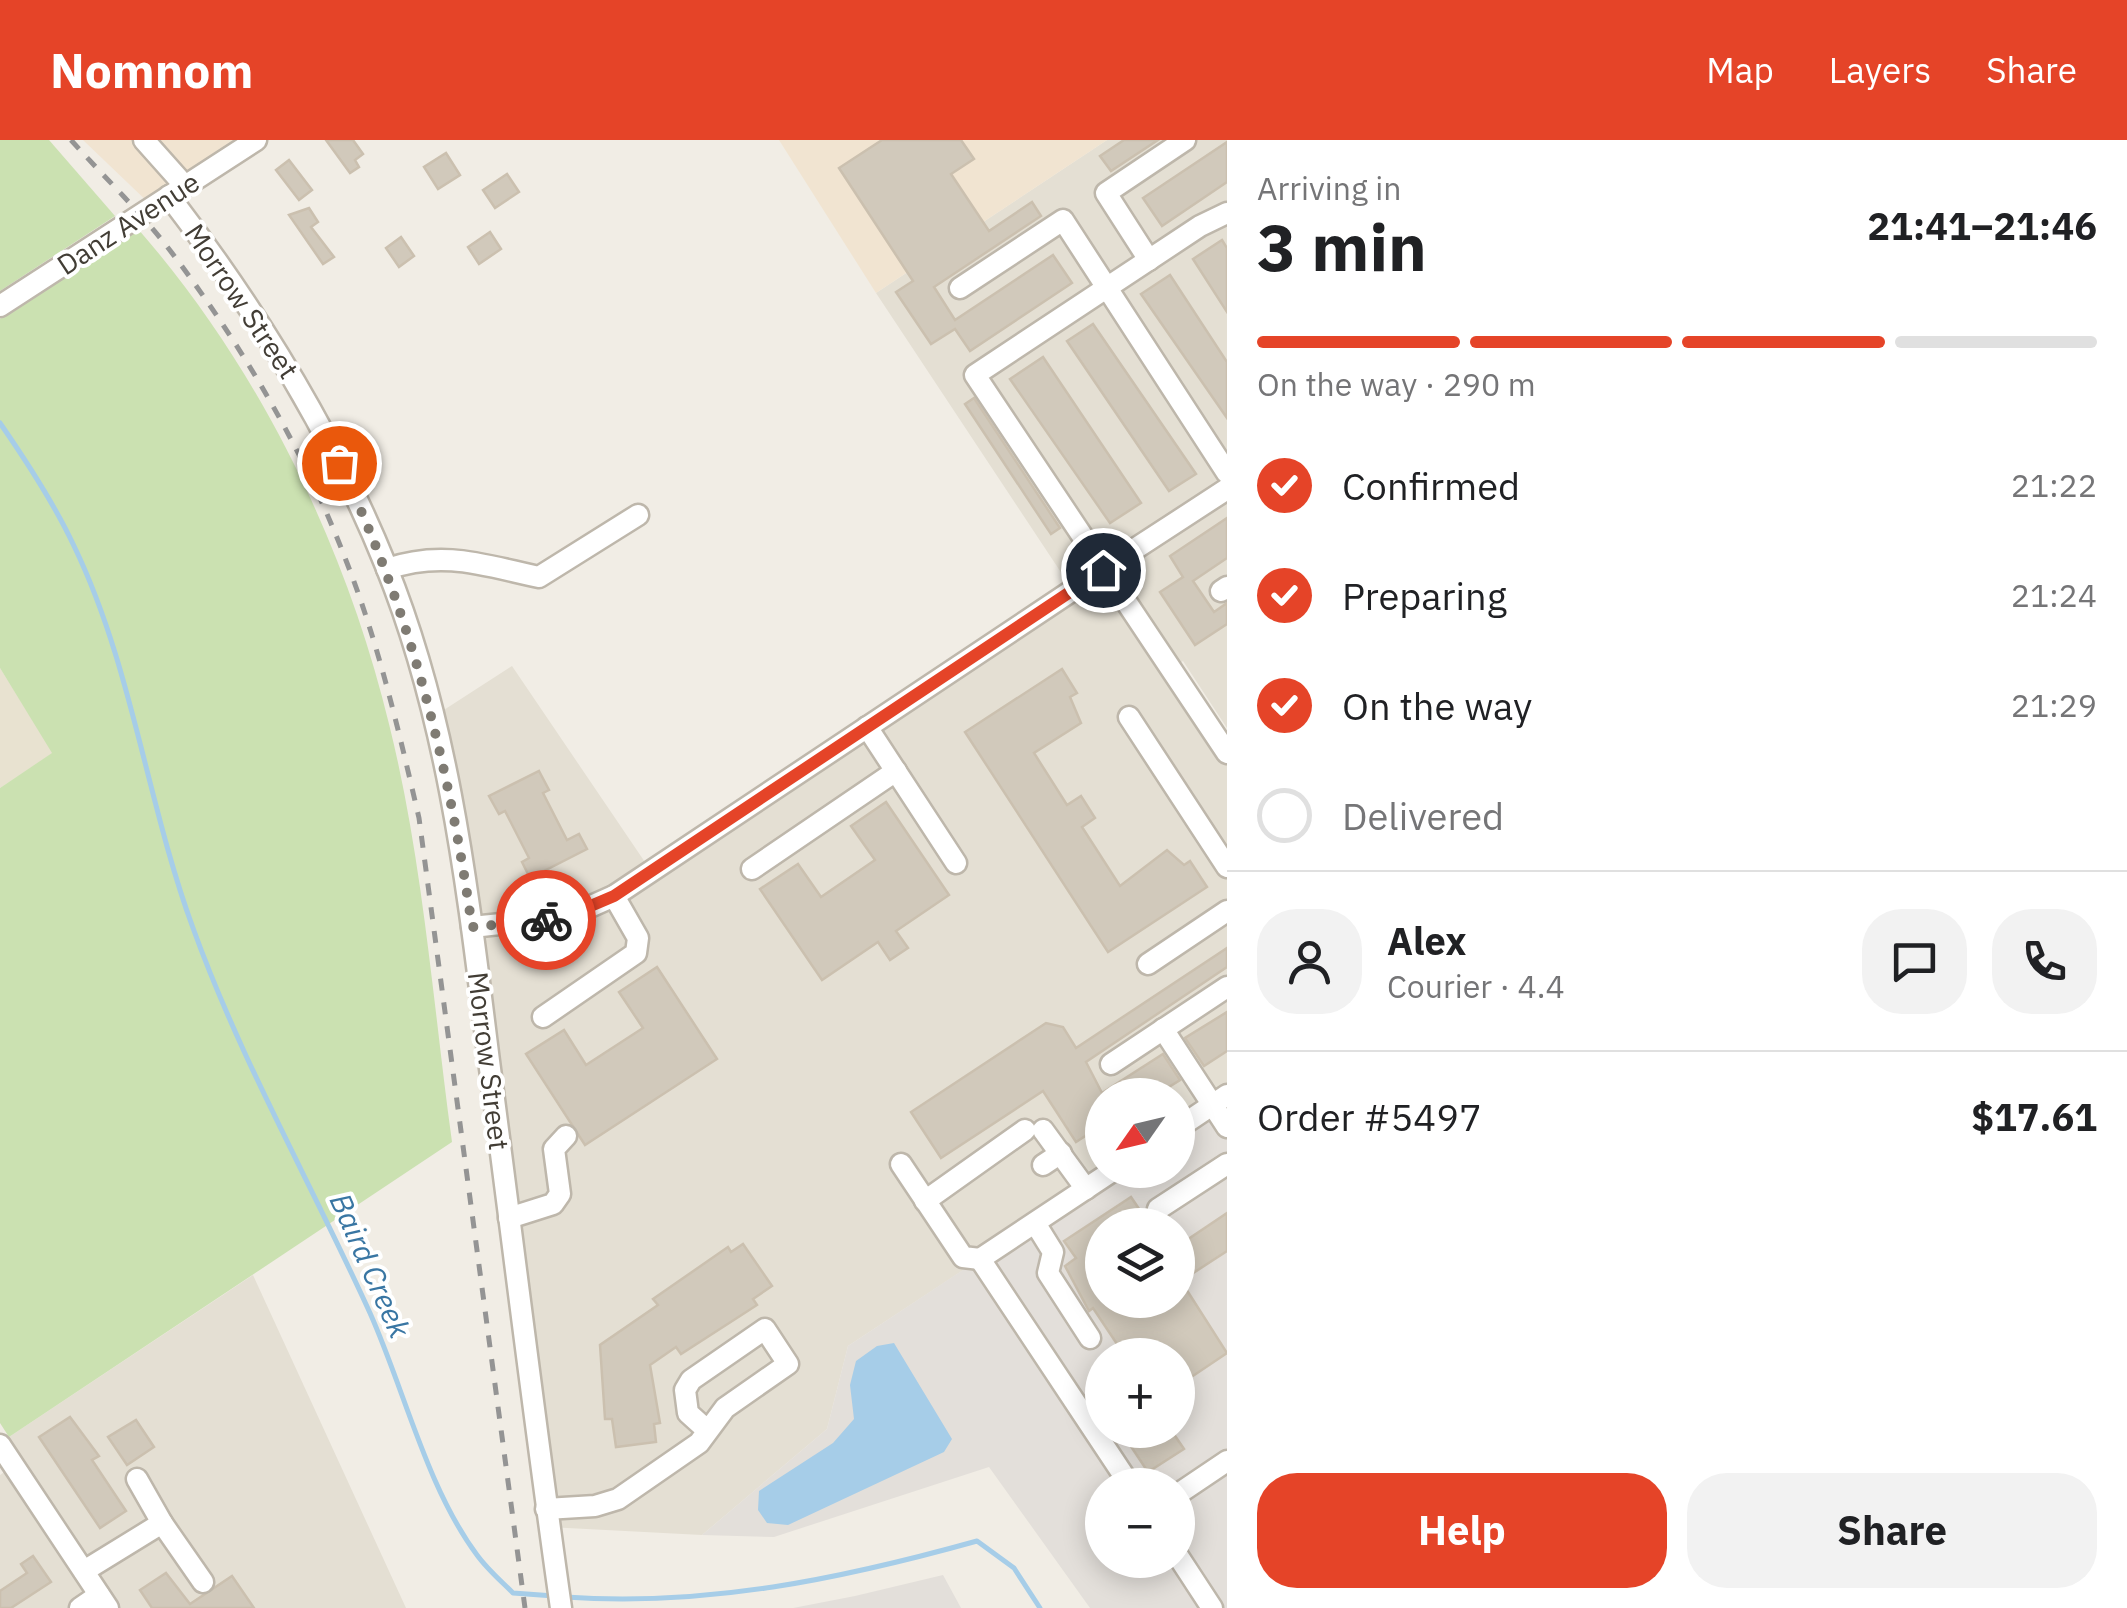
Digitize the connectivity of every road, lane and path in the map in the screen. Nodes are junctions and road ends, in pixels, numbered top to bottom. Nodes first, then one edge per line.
1 (144, 140) edge
2 (1185, 140) edge
3 (253, 141) edge
4 (177, 191) junction
5 (1227, 213) edge
6 (1148, 260) junction
7 (1108, 287) junction
8 (960, 288) dead end
9 (0, 306) edge
10 (1227, 473) edge
11 (1227, 489) edge
12 (638, 515) dead end
13 (1112, 564) junction
14 (388, 569) junction
15 (1129, 716) dead end
16 (868, 727) junction
17 (1227, 753) edge
18 (896, 771) junction
19 (956, 863) dead end
20 (1227, 868) edge
21 (752, 869) dead end
22 (614, 896) junction
23 (1227, 911) edge
24 (472, 927) junction
25 (1148, 964) dead end
26 (1226, 989) edge
27 (542, 1017) dead end
28 (1164, 1029) junction
29 (1111, 1064) dead end
30 (1220, 1100) edge
31 (1195, 1117) edge
32 (1227, 1127) edge
33 (566, 1136) dead end
34 (1061, 1153) junction
35 (901, 1164) dead end
36 (1227, 1164) edge
37 (1043, 1165) dead end
38 (1085, 1187) edge
39 (1086, 1188) edge
40 (926, 1202) junction
41 (1160, 1208) edge
42 (509, 1218) junction
43 (1035, 1222) junction
44 (980, 1259) junction
45 (1090, 1338) dead end
46 (708, 1431) junction
47 (0, 1446) edge
48 (1227, 1461) edge
49 (1119, 1468) edge
50 (138, 1479) dead end
51 (1195, 1483) edge
52 (546, 1509) junction
53 (162, 1522) junction
54 (84, 1572) junction
55 (1192, 1578) edge
56 (203, 1582) dead end
57 (104, 1602) edge
58 (80, 1608) edge
59 (561, 1608) edge
60 (1212, 1608) edge

1 - 4 street, Morrow Street
2 - 6 street
3 - 4 street, Danz Avenue
4 - 9 street, Danz Avenue
4 - 14 street, Morrow Street
5 - 6 street
6 - 7 street
7 - 8 street
7 - 10 street
7 - 13 street
11 - 13 street
12 - 14 street
13 - 16 street
13 - 17 street
14 - 24 street, Morrow Street
15 - 20 street
16 - 18 street
16 - 22 street
18 - 19 street
18 - 21 street
22 - 24 street
22 - 27 street
23 - 25 street
24 - 42 street, Morrow Street
26 - 28 street
28 - 29 street
28 - 30 street
30 - 31 street
30 - 32 street
33 - 42 street
34 - 37 street
34 - 38 street
34 - 40 street
35 - 40 street
36 - 41 street
39 - 43 street
40 - 44 street
42 - 52 street, Morrow Street
43 - 44 street
43 - 45 street
44 - 49 street
46 - 46 street
46 - 52 street
47 - 54 street
48 - 51 street
50 - 53 street
52 - 59 street, Morrow Street
53 - 54 street
53 - 56 street
54 - 57 street
55 - 60 street
57 - 58 street

